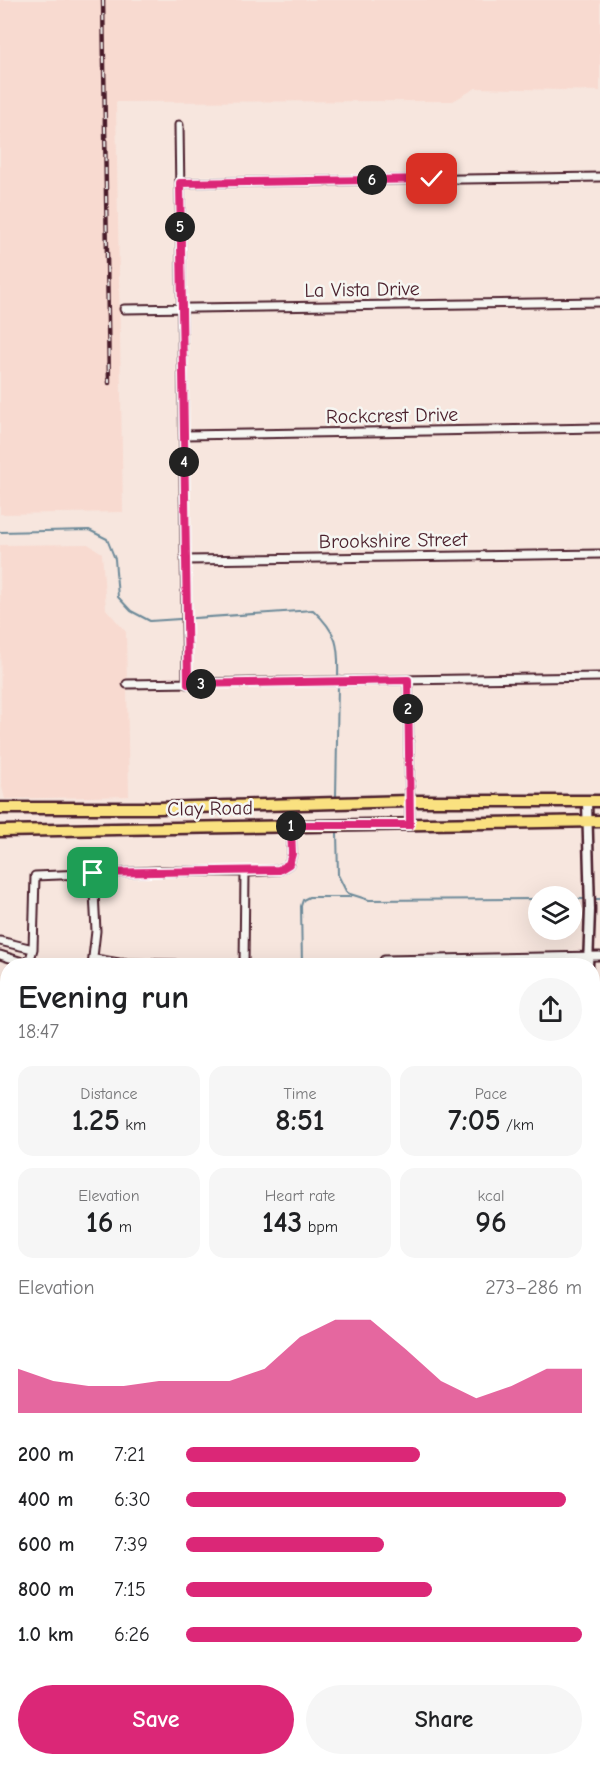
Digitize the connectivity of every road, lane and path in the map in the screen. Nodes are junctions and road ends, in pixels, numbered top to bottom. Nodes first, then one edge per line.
1 (179, 125) dead end
2 (600, 177) edge
3 (180, 183) junction
4 (600, 302) edge
5 (182, 308) junction
6 (124, 309) dead end
7 (600, 428) edge
8 (184, 435) junction
9 (600, 554) edge
10 (186, 560) junction
11 (600, 677) edge
12 (408, 680) junction
13 (127, 684) dead end
14 (188, 684) junction
15 (409, 801) junction
16 (600, 801) edge
17 (587, 802) junction
18 (0, 808) edge
19 (158, 808) junction
20 (600, 821) edge
21 (587, 822) junction
22 (291, 825) junction
23 (410, 825) junction
24 (156, 827) junction
25 (0, 831) edge
26 (245, 872) junction
27 (93, 873) junction
28 (0, 941) edge
29 (33, 949) junction
30 (30, 958) edge
31 (93, 958) edge
32 (244, 958) edge
33 (588, 958) edge

1 - 3 street
2 - 3 street
3 - 5 street
4 - 5 street, La Vista Drive
5 - 6 street, La Vista Drive
5 - 8 street
7 - 8 street, Rockcrest Drive
8 - 10 street
9 - 10 street, Brookshire Street
10 - 14 street
11 - 12 street
12 - 14 street
12 - 15 street
13 - 14 street
15 - 17 main road, Clay Road
15 - 19 main road, Clay Road
15 - 23 street
16 - 17 main road, Clay Road
17 - 21 street
18 - 19 main road, Clay Road
19 - 24 main road
20 - 21 main road, Clay Road
21 - 23 main road, Clay Road
21 - 33 street
22 - 23 main road, Clay Road
22 - 24 main road, Clay Road
22 - 26 street
24 - 25 main road, Clay Road
26 - 27 street
26 - 32 street
27 - 29 street
27 - 31 street
28 - 29 street
29 - 30 street

